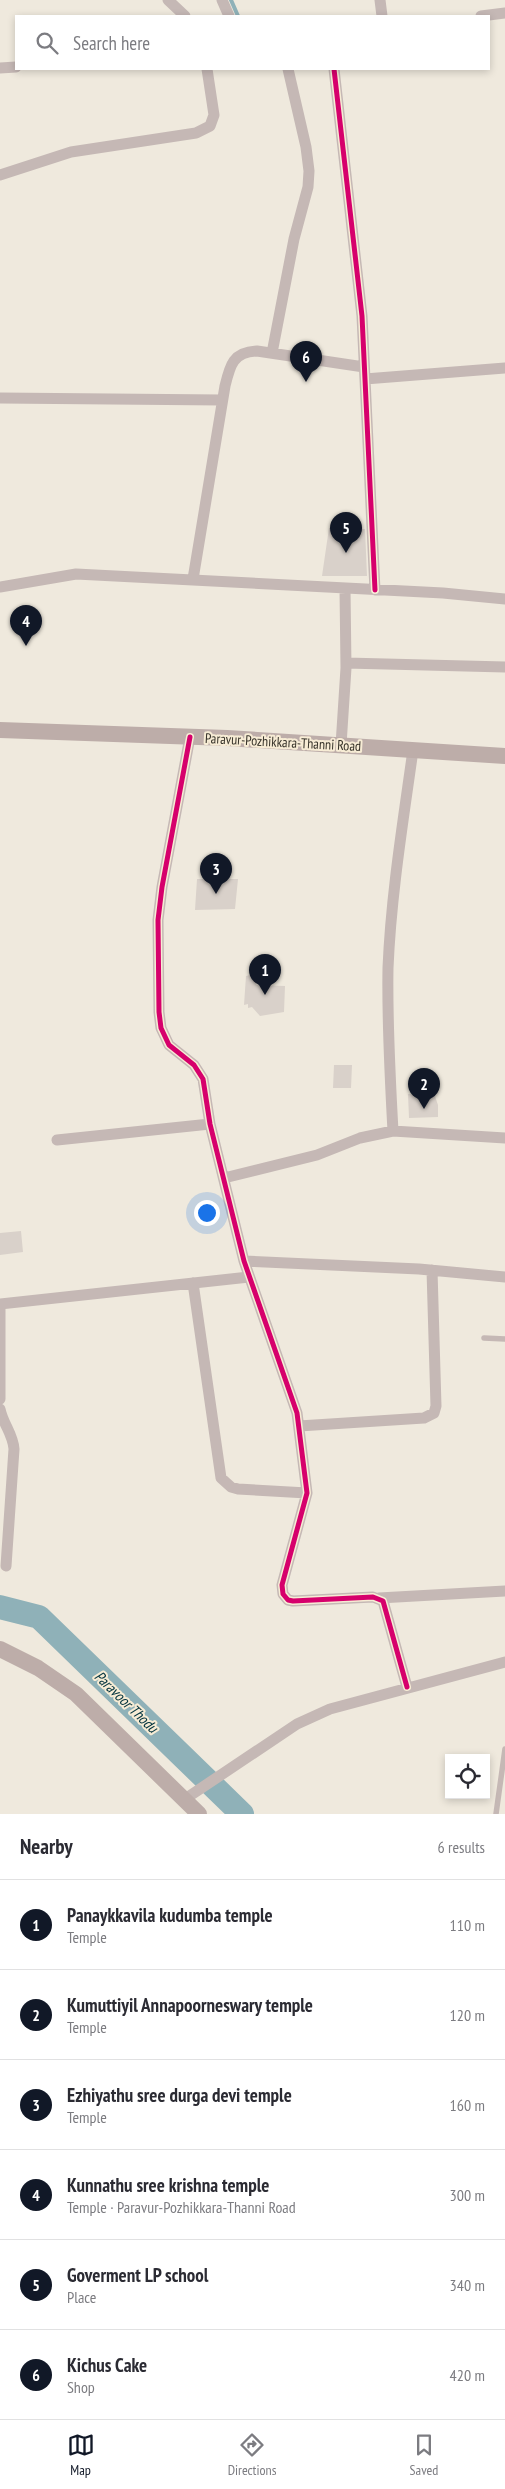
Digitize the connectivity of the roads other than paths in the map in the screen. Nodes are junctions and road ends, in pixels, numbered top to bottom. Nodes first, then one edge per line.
1 (168, 0) edge
2 (222, 0) edge
3 (380, 0) edge
4 (505, 13) edge
5 (184, 15) edge
6 (228, 15) edge
7 (382, 15) edge
8 (489, 15) edge
9 (15, 67) edge
10 (0, 68) edge
11 (207, 70) edge
12 (288, 70) edge
13 (334, 70) edge
14 (0, 175) edge
15 (272, 353) junction
16 (505, 368) edge
17 (365, 373) junction
18 (0, 398) edge
19 (222, 400) junction
20 (193, 579) junction
21 (0, 586) edge
22 (345, 589) junction
23 (375, 590) junction
24 (505, 599) edge
25 (346, 663) junction
26 (505, 667) edge
27 (0, 730) edge
28 (190, 737) junction
29 (342, 746) junction
30 (412, 750) junction
31 (505, 756) edge
32 (210, 1124) junction
33 (393, 1131) junction
34 (505, 1138) edge
35 (57, 1140) dead end
36 (224, 1178) junction
37 (244, 1260) junction
38 (432, 1270) junction
39 (249, 1277) junction
40 (505, 1277) edge
41 (193, 1283) junction
42 (0, 1304) edge
43 (484, 1338) dead end
44 (505, 1339) edge
45 (0, 1399) edge
46 (0, 1409) edge
47 (299, 1426) junction
48 (307, 1493) junction
49 (6, 1566) dead end
50 (505, 1591) edge
51 (379, 1598) junction
52 (0, 1649) edge
53 (505, 1662) edge
54 (407, 1687) junction
55 (505, 1749) edge
56 (192, 1795) junction
57 (199, 1814) edge
58 (496, 1814) edge

1 - 5 street
2 - 6 street
3 - 7 street
4 - 8 street
9 - 10 street
11 - 14 street
12 - 15 street
13 - 17 street
15 - 17 street
15 - 19 street
16 - 17 street
17 - 23 street
18 - 19 street
19 - 20 street
20 - 21 street
20 - 22 street
22 - 23 street
22 - 25 street
23 - 24 street
25 - 26 street
25 - 29 street
27 - 28 main road, Paravur-Pozhikkara-Thanni Road
28 - 29 main road, Paravur-Pozhikkara-Thanni Road
28 - 32 street
29 - 30 main road, Paravur-Pozhikkara-Thanni Road
30 - 31 main road, Paravur-Pozhikkara-Thanni Road
30 - 33 street
32 - 35 street
32 - 36 street
33 - 34 street
33 - 36 street
36 - 37 street
37 - 38 street
37 - 39 street
38 - 40 street
38 - 47 street
39 - 41 street
39 - 47 street
41 - 42 street
41 - 48 street
42 - 45 street
43 - 44 lane
46 - 49 street
47 - 48 street
48 - 51 street
50 - 51 street
51 - 54 street
52 - 56 main road
53 - 54 street
54 - 56 street
55 - 58 lane
56 - 57 main road

